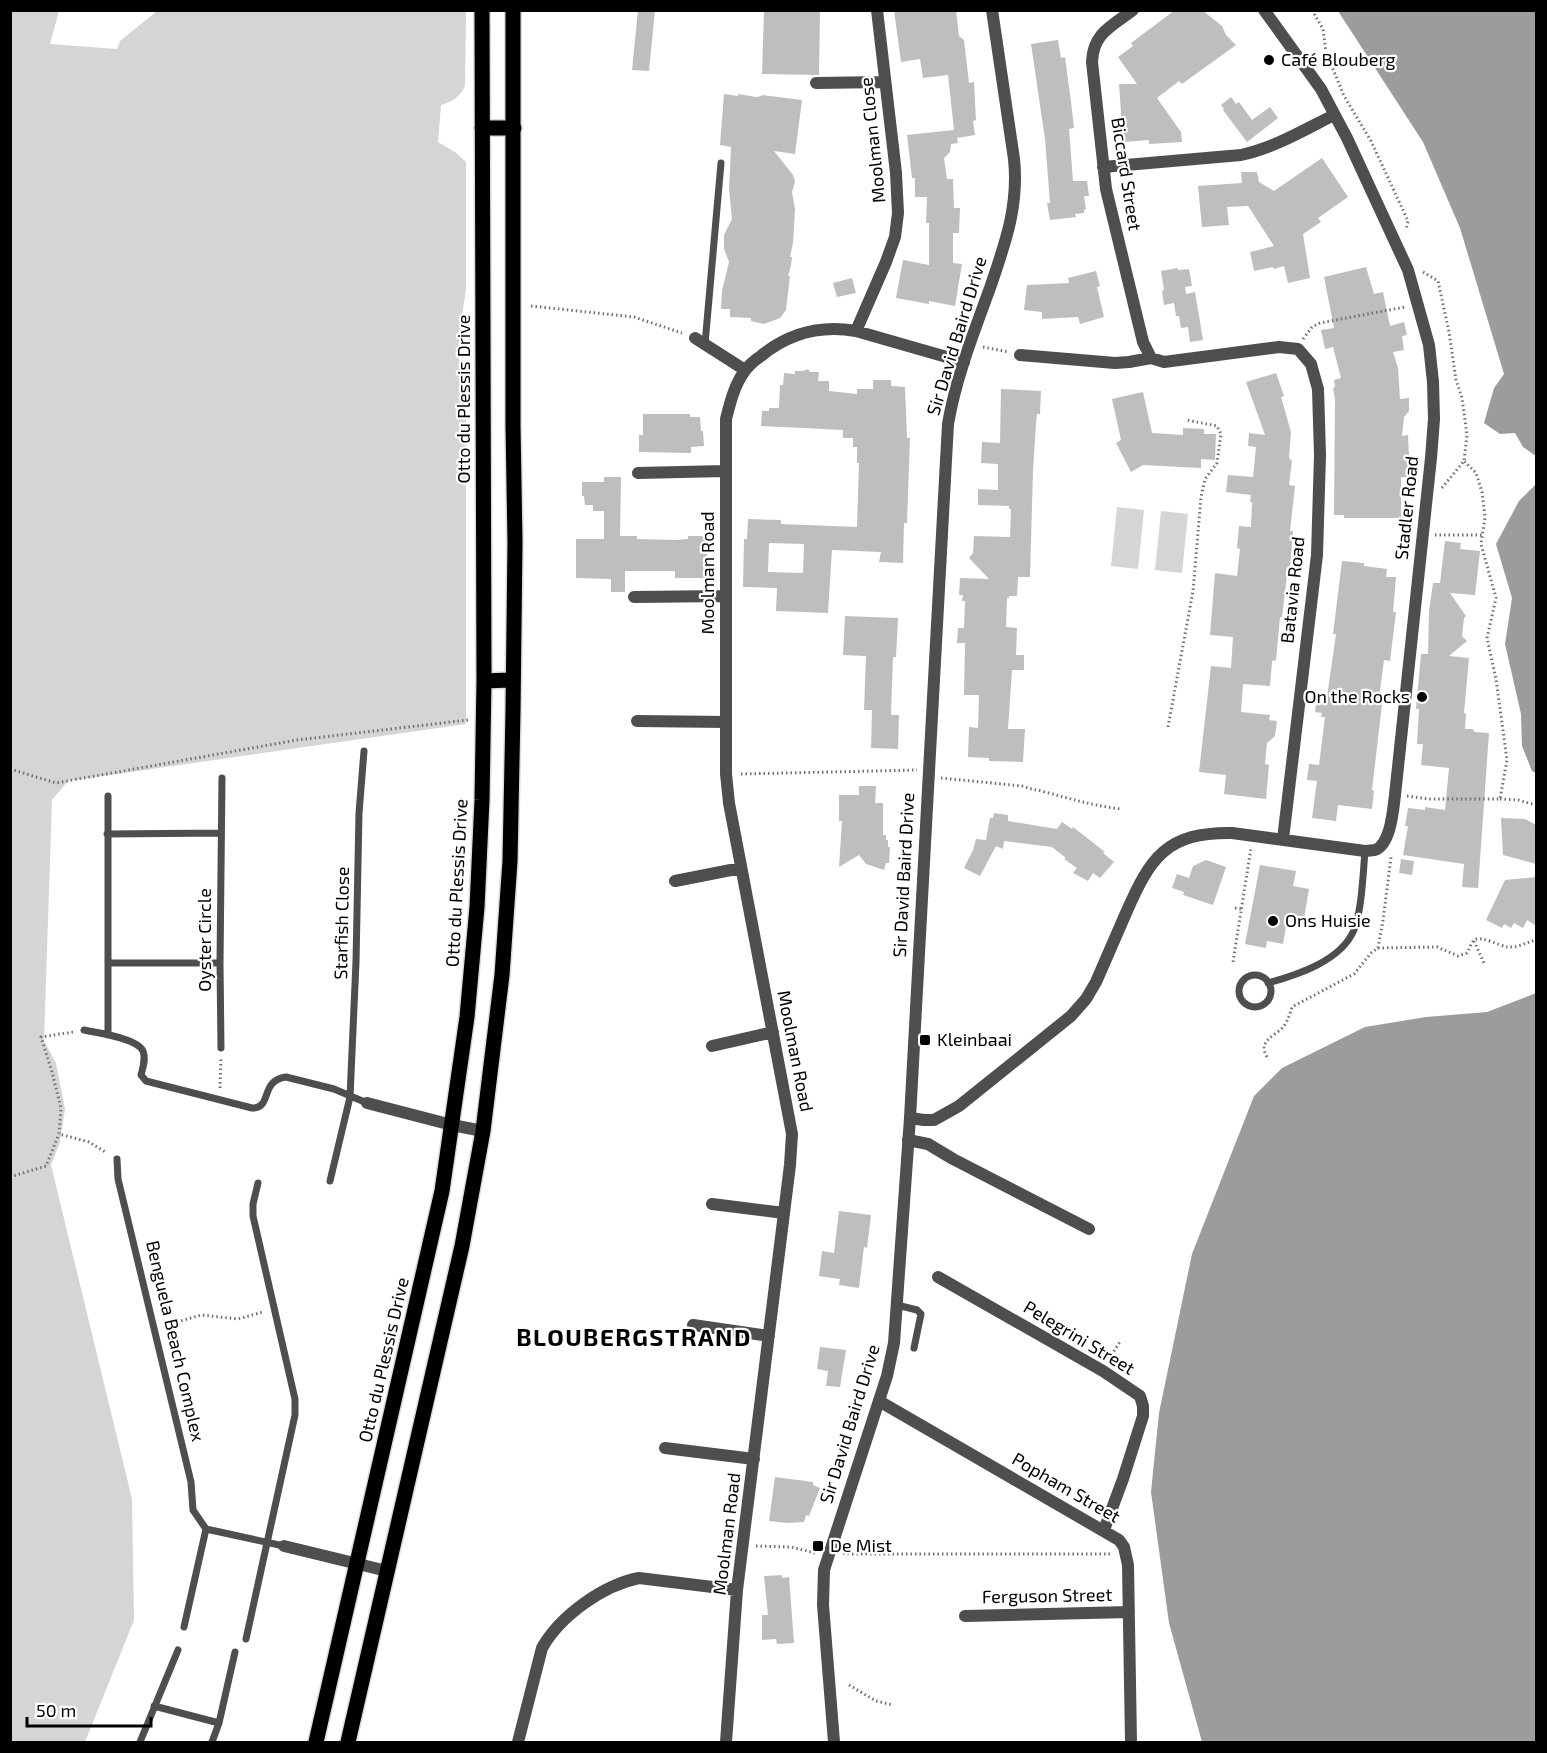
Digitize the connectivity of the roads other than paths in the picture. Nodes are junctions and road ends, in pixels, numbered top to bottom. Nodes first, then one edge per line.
1 (482, 10) edge
2 (513, 10) edge
3 (877, 10) edge
4 (992, 10) edge
5 (1133, 10) edge
6 (1264, 10) edge
7 (885, 82) junction
8 (816, 83) dead end
9 (1334, 115) junction
10 (482, 128) junction
11 (514, 128) junction
12 (721, 163) dead end
13 (1103, 167) junction
14 (856, 331) junction
15 (700, 341) joint
16 (1020, 355) dead end
17 (1151, 358) junction
18 (964, 362) junction
19 (745, 370) junction
20 (725, 471) junction
21 (638, 472) dead end
22 (726, 596) junction
23 (634, 597) dead end
24 (513, 680) junction
25 (484, 681) junction
26 (637, 721) dead end
27 (726, 722) junction
28 (364, 751) dead end
29 (222, 778) dead end
30 (108, 796) dead end
31 (220, 833) junction
32 (107, 834) junction
33 (1283, 839) junction
34 (1365, 851) junction
35 (741, 867) junction
36 (675, 881) dead end
37 (108, 963) junction
38 (220, 963) junction
39 (1268, 982) junction
40 (84, 1030) road end
41 (773, 1032) junction
42 (108, 1035) junction
43 (712, 1046) dead end
44 (221, 1048) road end
45 (351, 1096) junction
46 (367, 1103) joint
47 (909, 1119) junction
48 (452, 1125) junction
49 (483, 1131) junction
50 (908, 1140) junction
51 (117, 1159) road end
52 (330, 1181) dead end
53 (258, 1184) dead end
54 (712, 1204) dead end
55 (784, 1213) junction
56 (1089, 1229) dead end
57 (938, 1277) dead end
58 (897, 1305) junction
59 (693, 1325) dead end
60 (769, 1336) junction
61 (914, 1348) dead end
62 (879, 1401) junction
63 (665, 1448) dead end
64 (754, 1459) junction
65 (206, 1529) junction
66 (1104, 1530) junction
67 (268, 1541) junction
68 (284, 1546) joint
69 (357, 1564) junction
70 (387, 1571) junction
71 (737, 1590) junction
72 (1129, 1612) junction
73 (965, 1616) dead end
74 (184, 1627) dead end
75 (246, 1639) dead end
76 (178, 1650) dead end
77 (235, 1652) dead end
78 (154, 1706) junction
79 (219, 1723) junction
80 (140, 1743) edge
81 (212, 1743) edge
82 (316, 1743) edge
83 (348, 1743) edge
84 (518, 1743) edge
85 (726, 1743) edge
86 (834, 1743) edge
87 (1131, 1743) edge

1 - 10 main road, Otto du Plessis Drive
2 - 11 main road
3 - 7 street, Moolman Close
4 - 18 street, Sir David Baird Drive
5 - 13 street, Biccard Street
6 - 9 street, Stadler Road
7 - 8 street
7 - 14 street, Moolman Close
9 - 13 street
9 - 34 street, Stadler Road
10 - 11 main road
10 - 25 main road, Otto du Plessis Drive
11 - 24 main road
12 - 15 lane
13 - 17 street, Biccard Street
14 - 18 street, Moolman Road
14 - 19 street, Moolman Road
15 - 19 street
16 - 17 street
17 - 33 street, Batavia Road
18 - 47 street, Sir David Baird Drive
19 - 20 street, Moolman Road
20 - 21 street
20 - 22 street, Moolman Road
22 - 23 street
22 - 27 street, Moolman Road
24 - 25 main road
24 - 49 main road
25 - 48 main road, Otto du Plessis Drive
26 - 27 street
27 - 35 street, Moolman Road
28 - 45 lane, Starfish Close
29 - 31 lane, Oyster Circle
30 - 32 lane
31 - 32 lane
31 - 38 lane, Oyster Circle
32 - 37 lane
33 - 34 street
33 - 47 street
34 - 39 lane
35 - 36 street
35 - 41 street, Moolman Road
37 - 38 lane
37 - 42 lane
38 - 44 lane, Oyster Circle
39 - 39 lane
40 - 42 lane
41 - 43 street
41 - 55 street, Moolman Road
42 - 45 lane
45 - 46 lane
45 - 52 lane, Starfish Close
46 - 48 street
47 - 50 street, Sir David Baird Drive
48 - 49 street
48 - 69 main road, Otto du Plessis Drive
49 - 70 main road
50 - 56 street
50 - 58 street, Sir David Baird Drive
51 - 65 lane, Benguela Beach Complex
53 - 67 lane
54 - 55 street
55 - 60 street, Moolman Road
57 - 66 street, Pelegrini Street
58 - 61 lane
58 - 62 street, Sir David Baird Drive
59 - 60 street
60 - 64 street, Moolman Road
62 - 66 street, Popham Street
62 - 86 street, Sir David Baird Drive
63 - 64 street
64 - 71 street, Moolman Road
65 - 67 lane
65 - 74 lane
66 - 72 street, Popham Street
67 - 68 lane
67 - 75 lane
68 - 69 street
69 - 70 street
69 - 82 main road, Otto du Plessis Drive
70 - 83 main road
71 - 84 street
71 - 85 street, Moolman Road
72 - 73 street, Ferguson Street
72 - 87 street
76 - 78 lane
77 - 79 lane
78 - 79 lane
78 - 80 lane
79 - 81 lane

